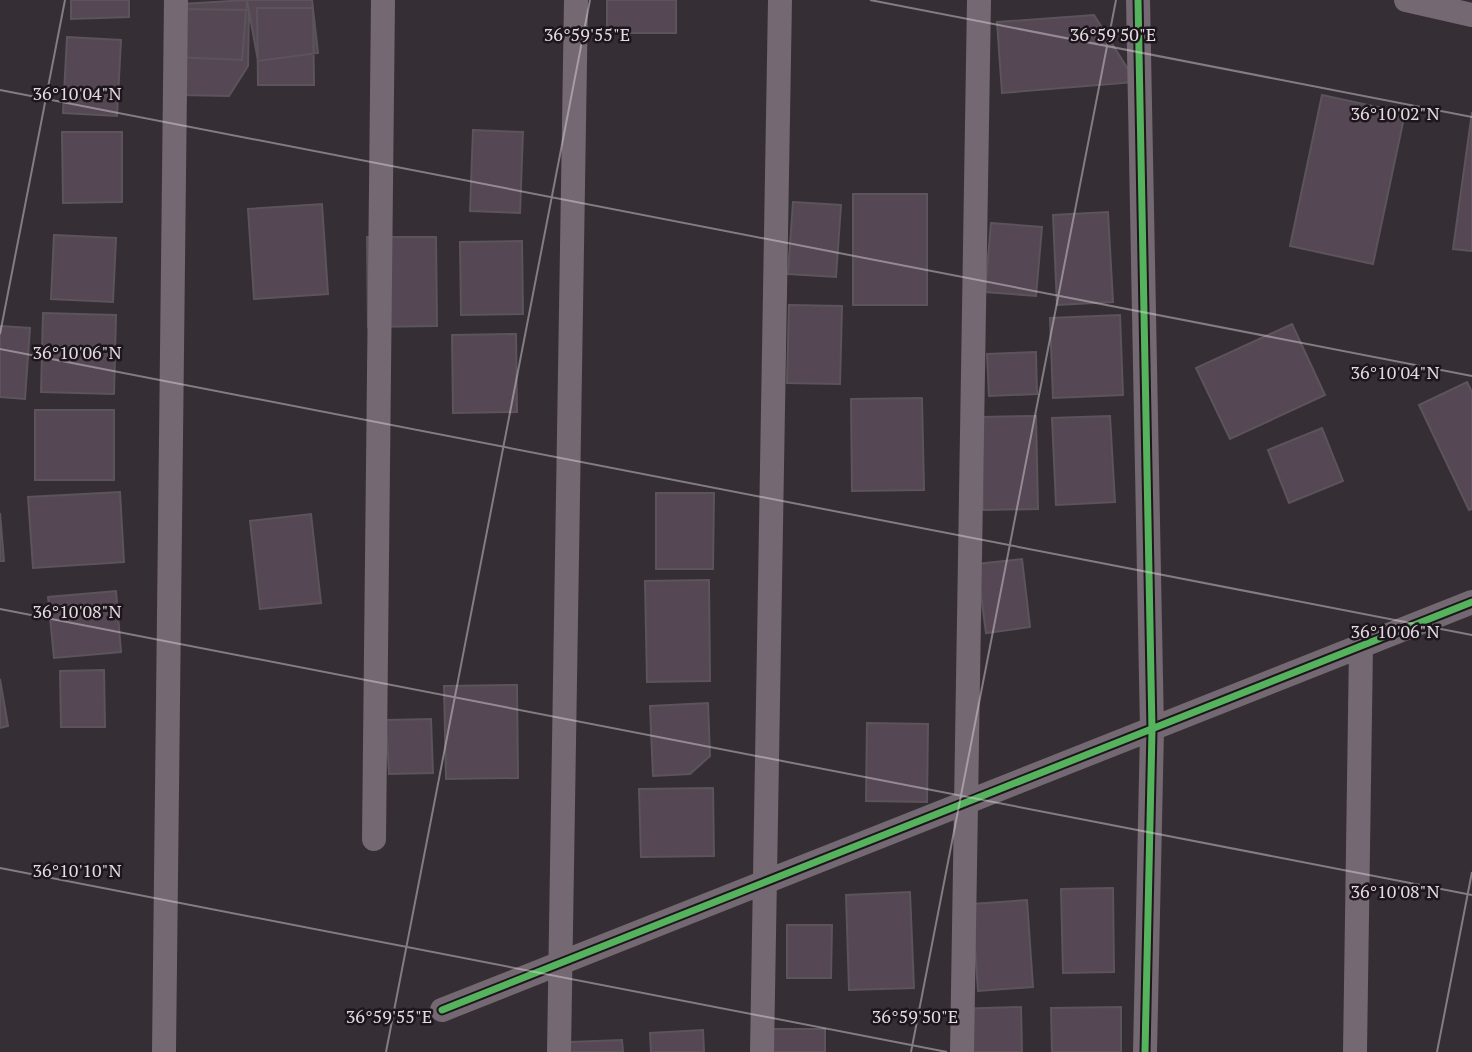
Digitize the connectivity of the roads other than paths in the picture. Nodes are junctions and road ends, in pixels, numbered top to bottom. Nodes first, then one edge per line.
1 (176, 0) edge
2 (383, 0) edge
3 (576, 0) edge
4 (780, 0) edge
5 (979, 0) edge
6 (1138, 0) edge
7 (1406, 0) edge
8 (1472, 15) edge
9 (1472, 601) edge
10 (1361, 646) junction
11 (1152, 730) junction
12 (967, 802) junction
13 (374, 839) dead end
14 (765, 881) junction
15 (561, 963) junction
16 (442, 1010) dead end
17 (164, 1052) edge
18 (559, 1052) edge
19 (762, 1052) edge
20 (962, 1052) edge
21 (1145, 1052) edge
22 (1355, 1052) edge

1 - 17 street
2 - 13 street
3 - 15 street
4 - 14 street
5 - 12 street
6 - 11 street
7 - 8 street
9 - 10 street
10 - 11 street
10 - 22 street
11 - 12 street
11 - 21 street
12 - 14 street
12 - 20 street
14 - 15 street
14 - 19 street
15 - 16 street
15 - 18 street

